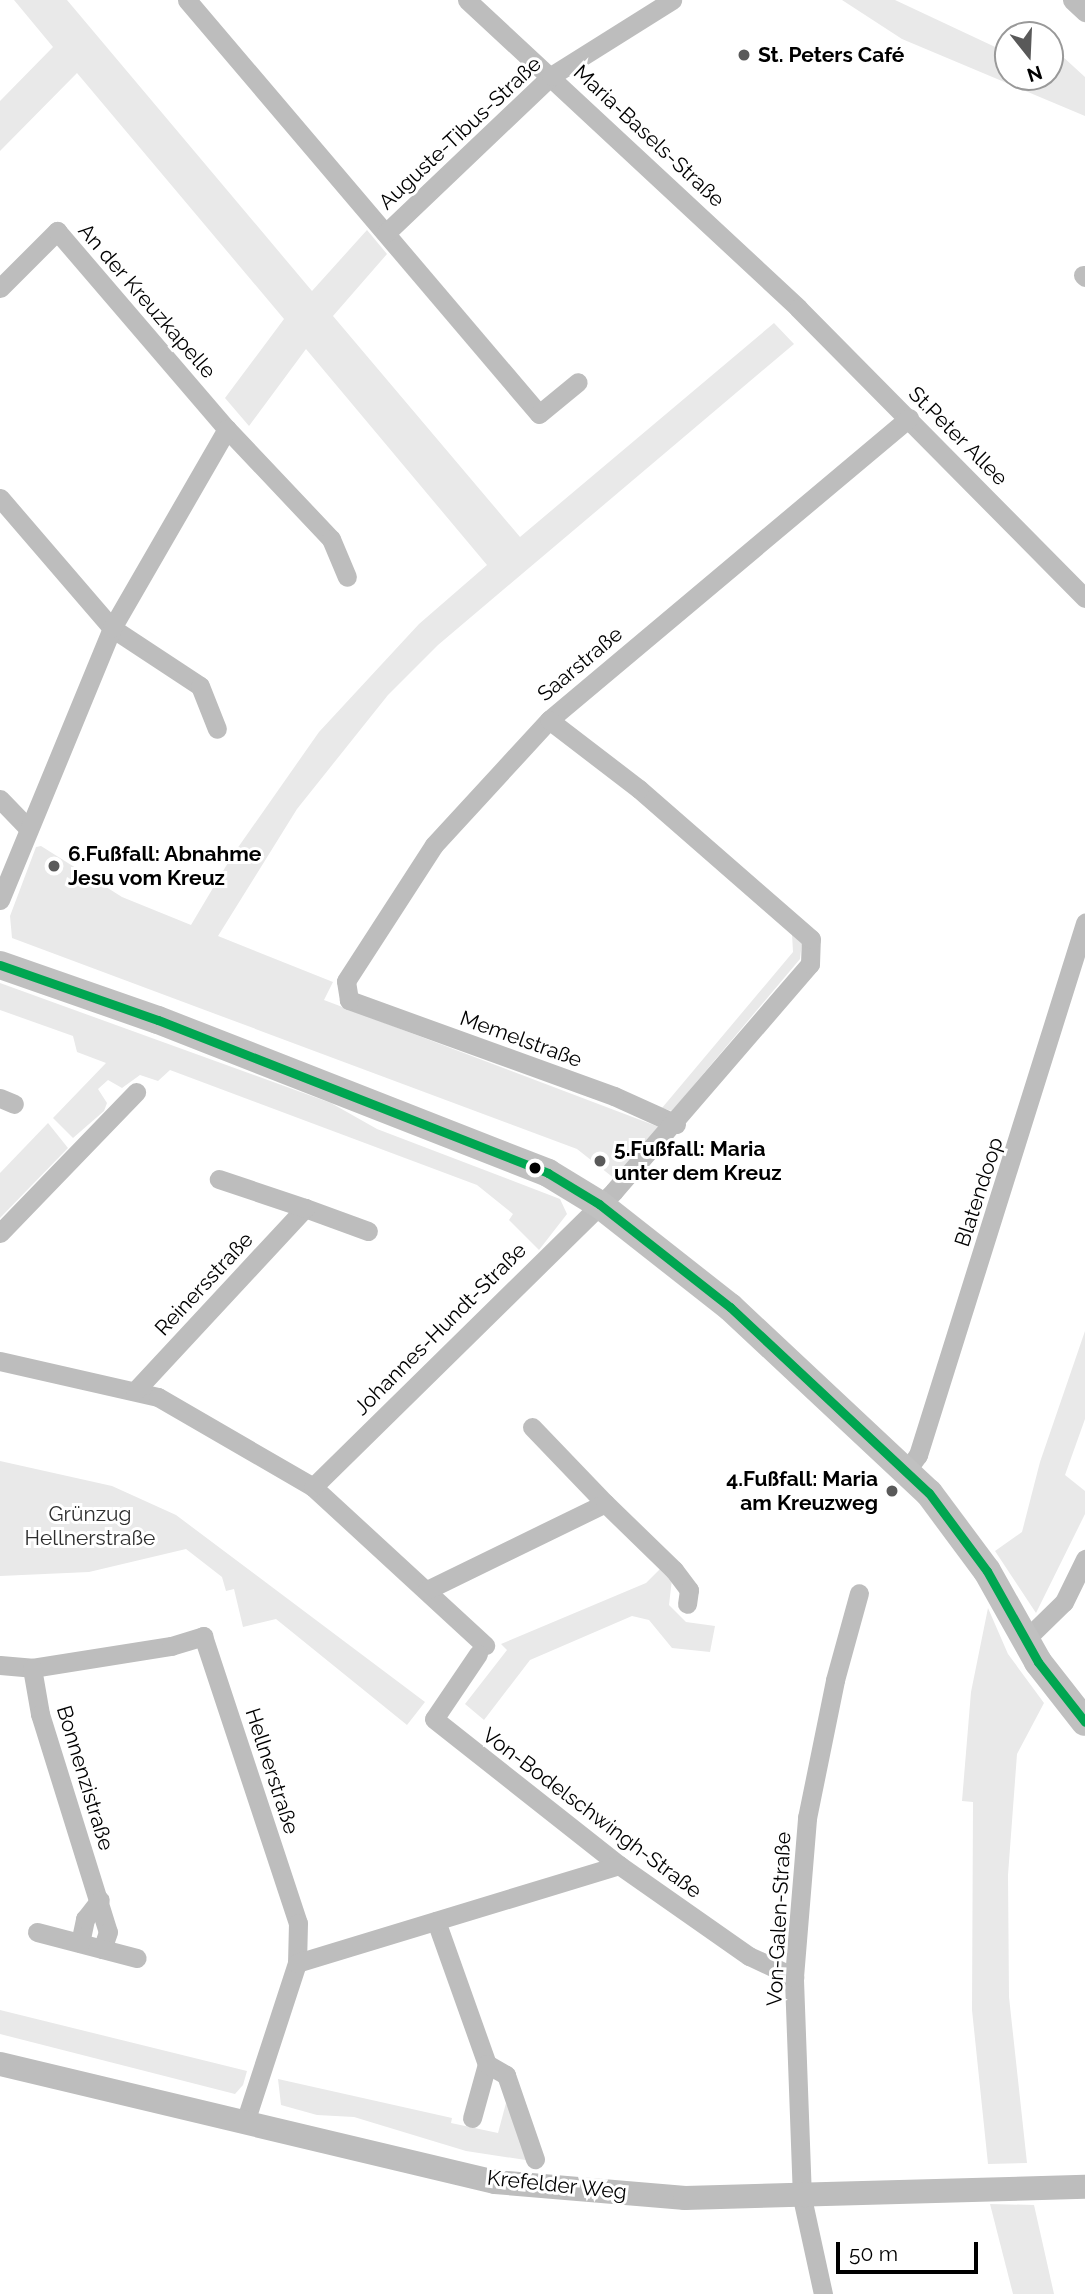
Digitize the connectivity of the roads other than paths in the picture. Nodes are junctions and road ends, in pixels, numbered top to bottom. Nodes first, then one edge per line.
1 (187, 0) edge
2 (467, 0) edge
3 (672, 0) edge
4 (1072, 0) edge
5 (1085, 12) edge
6 (551, 76) junction
7 (386, 233) junction
8 (0, 288) edge
9 (798, 308) joint
10 (578, 382) dead end
11 (909, 418) junction
12 (227, 429) junction
13 (0, 498) edge
14 (347, 578) dead end
15 (1085, 598) edge
16 (112, 628) junction
17 (549, 720) junction
18 (217, 729) dead end
19 (0, 799) edge
20 (27, 827) junction
21 (0, 900) edge
22 (1085, 923) edge
23 (0, 965) edge
24 (349, 1000) joint
25 (136, 1092) dead end
26 (676, 1124) junction
27 (219, 1179) dead end
28 (599, 1204) junction
29 (305, 1208) junction
30 (368, 1231) dead end
31 (0, 1233) edge
32 (0, 1361) edge
33 (135, 1391) junction
34 (532, 1427) dead end
35 (907, 1470) junction
36 (313, 1487) junction
37 (605, 1503) junction
38 (1085, 1559) edge
39 (427, 1590) junction
40 (859, 1593) dead end
41 (687, 1604) dead end
42 (1025, 1640) junction
43 (0, 1665) edge
44 (32, 1668) junction
45 (1085, 1722) edge
46 (619, 1865) junction
47 (100, 1900) junction
48 (436, 1921) junction
49 (37, 1932) dead end
50 (80, 1943) junction
51 (102, 1949) junction
52 (137, 1958) dead end
53 (296, 1963) junction
54 (794, 1977) junction
55 (0, 2064) edge
56 (487, 2064) junction
57 (472, 2118) dead end
58 (246, 2119) junction
59 (536, 2159) dead end
60 (1085, 2187) edge
61 (802, 2198) junction
62 (824, 2294) edge

1 - 7 street
2 - 6 street, Maria-Basels-Straße
3 - 6 street, Auguste-Tibus-Straße
4 - 5 street
6 - 7 street, Auguste-Tibus-Straße
6 - 9 street, Maria-Basels-Straße
7 - 10 street
8 - 12 street, An der Kreuzkapelle
9 - 11 street, St.Peter Allee
11 - 15 street, St.Peter Allee
11 - 17 street, Saarstraße
12 - 14 street, An der Kreuzkapelle
12 - 16 street
13 - 16 street
16 - 18 street
16 - 20 street
17 - 24 street, Saarstraße
17 - 26 street, Johannes-Hundt-Straße
19 - 20 street
20 - 21 street
22 - 35 street, Blatendoop
23 - 28 main road
24 - 26 street, Memelstraße
25 - 31 street
26 - 28 street, Johannes-Hundt-Straße
27 - 29 street
28 - 35 main road
28 - 36 street, Johannes-Hundt-Straße
29 - 30 street
29 - 33 street, Reinersstraße
32 - 33 street
33 - 36 street
34 - 37 street
35 - 42 main road
36 - 39 street
37 - 39 street
37 - 41 street
38 - 42 street
39 - 46 street, Von-Bodelschwingh-Straße
40 - 54 street, Von-Galen-Straße
42 - 45 main road
43 - 44 street, Hellnerstraße
44 - 47 street, Bonnenzistraße
44 - 53 street, Hellnerstraße
46 - 48 street
46 - 54 street, Von-Bodelschwingh-Straße
47 - 50 street
47 - 51 street, Bonnenzistraße
48 - 53 street
48 - 56 street
49 - 50 street
50 - 51 street
51 - 52 street
53 - 58 street, Hellnerstraße
54 - 61 street, Von-Galen-Straße
55 - 58 street, Krefelder Weg
56 - 57 street
56 - 59 street
58 - 61 street, Krefelder Weg
60 - 61 street, Krefelder Weg
61 - 62 street, Von-Galen-Straße

